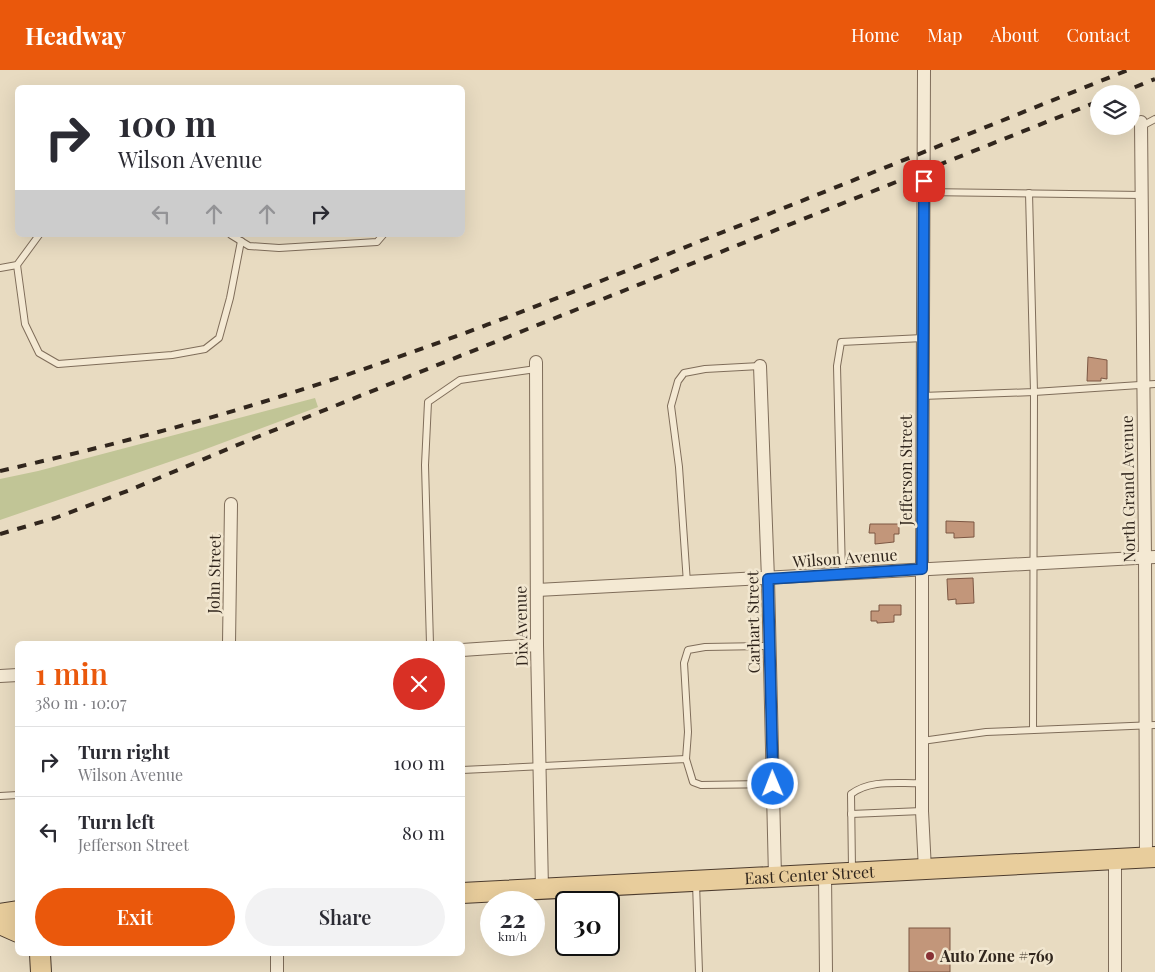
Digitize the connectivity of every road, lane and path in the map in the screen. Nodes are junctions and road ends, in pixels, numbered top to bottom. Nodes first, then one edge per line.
1 (924, 70) edge
2 (1155, 119) edge
3 (1141, 124) joint
4 (924, 192) junction
5 (1029, 193) junction
6 (1142, 195) junction
7 (37, 237) edge
8 (234, 237) edge
9 (381, 237) edge
10 (241, 241) junction
11 (16, 265) junction
12 (0, 268) edge
13 (923, 338) junction
14 (536, 366) joint
15 (760, 366) joint
16 (1149, 384) edge
17 (1034, 392) junction
18 (922, 396) junction
19 (232, 504) dead end
20 (1150, 557) edge
21 (1034, 563) junction
22 (922, 569) junction
23 (842, 574) junction
24 (768, 579) junction
25 (687, 583) junction
26 (537, 590) junction
27 (229, 641) edge
28 (430, 641) edge
29 (537, 646) junction
30 (770, 646) junction
31 (465, 650) edge
32 (15, 675) edge
33 (0, 676) edge
34 (1150, 726) edge
35 (1033, 730) junction
36 (922, 741) junction
37 (686, 759) junction
38 (540, 767) junction
39 (465, 770) edge
40 (773, 784) junction
41 (922, 784) junction
42 (0, 796) edge
43 (15, 796) edge
44 (922, 810) junction
45 (850, 814) junction
46 (1150, 857) edge
47 (1115, 858) junction
48 (925, 870) junction
49 (852, 873) junction
50 (825, 874) junction
51 (775, 877) junction
52 (696, 882) junction
53 (542, 889) junction
54 (465, 893) edge
55 (15, 911) edge
56 (0, 914) edge
57 (0, 924) edge
58 (15, 931) edge
59 (40, 956) edge
60 (277, 956) edge
61 (40, 972) edge
62 (277, 972) edge
63 (699, 972) edge
64 (826, 972) edge
65 (1115, 972) edge

1 - 4 street, Jefferson Street
2 - 3 lane
3 - 6 street, North Grand Avenue
4 - 5 lane
4 - 13 street, Jefferson Street
5 - 6 lane
5 - 17 lane
6 - 16 street, North Grand Avenue
7 - 11 lane
8 - 10 lane
9 - 10 lane
10 - 11 lane
11 - 12 lane
13 - 18 street, Jefferson Street
13 - 23 lane
14 - 26 street, Dix Avenue
14 - 28 lane
15 - 24 street, Carhart Street
15 - 25 lane
16 - 17 lane
16 - 20 street, North Grand Avenue
17 - 18 lane
17 - 21 lane
18 - 22 street, Jefferson Street
19 - 27 street, John Street
20 - 21 street, Wilson Avenue
20 - 34 street, North Grand Avenue
21 - 22 street, Wilson Avenue
21 - 35 lane
22 - 23 street, Wilson Avenue
22 - 36 street, Jefferson Street
23 - 24 street, Wilson Avenue
24 - 25 street, Wilson Avenue
24 - 30 street, Carhart Street
25 - 26 street, Wilson Avenue
26 - 29 street, Dix Avenue
29 - 31 street
29 - 38 street, Dix Avenue
30 - 37 lane
30 - 40 street, Carhart Street
32 - 33 street
34 - 35 lane
34 - 46 street, North Grand Avenue
35 - 36 lane
36 - 41 street, Jefferson Street
37 - 38 lane
37 - 40 lane
38 - 39 lane
38 - 53 street, Dix Avenue
40 - 51 street, Carhart Street
41 - 44 street, Jefferson Street
41 - 45 lane
42 - 43 lane
44 - 45 lane
44 - 48 street, Jefferson Street
45 - 49 lane
46 - 47 main road, East Center Street
47 - 48 main road, East Center Street
47 - 65 street
48 - 49 main road, East Center Street
49 - 50 main road, East Center Street
50 - 51 main road, East Center Street
50 - 64 street
51 - 52 main road, East Center Street
52 - 53 main road, East Center Street
52 - 63 lane
53 - 54 main road, East Center Street
55 - 56 main road
57 - 58 main road
59 - 61 main road
60 - 62 street

